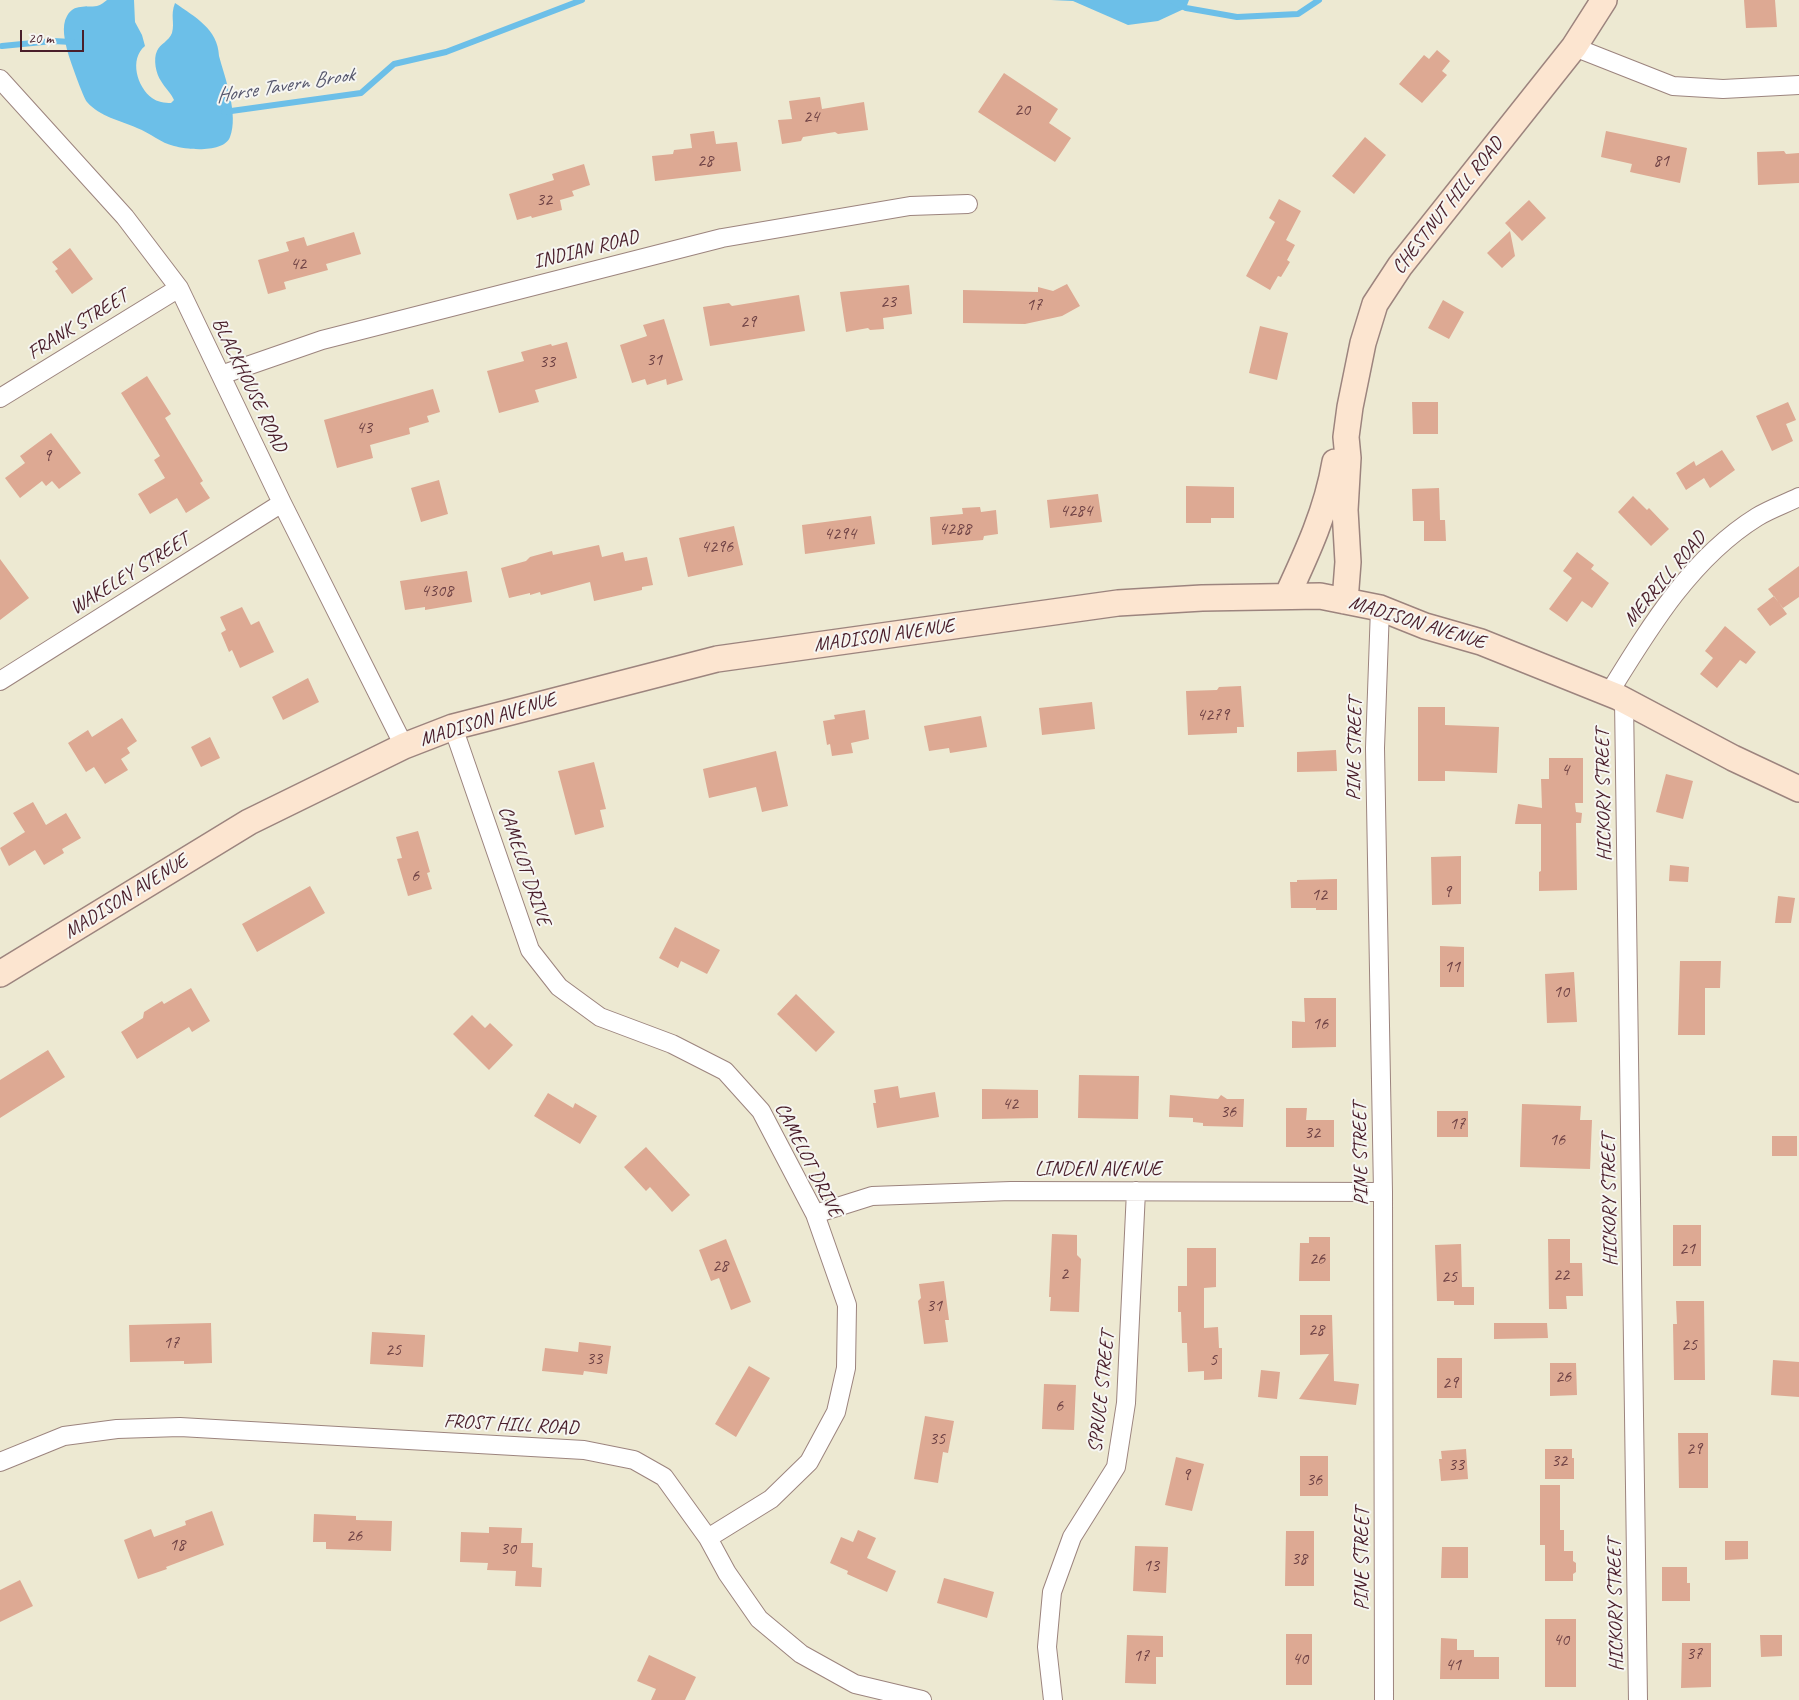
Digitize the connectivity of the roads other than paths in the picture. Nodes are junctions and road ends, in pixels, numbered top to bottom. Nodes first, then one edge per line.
1 (1604, 0) edge
2 (1574, 47) junction
3 (1799, 85) edge
4 (2, 86) edge
5 (968, 204) dead end
6 (179, 288) junction
7 (222, 375) junction
8 (0, 398) edge
9 (1346, 437) junction
10 (1799, 497) edge
11 (282, 503) junction
12 (1287, 596) junction
13 (1344, 600) junction
14 (1380, 608) junction
15 (0, 681) edge
16 (1617, 696) junction
17 (453, 727) junction
18 (404, 746) junction
19 (1799, 789) edge
20 (0, 974) edge
21 (1136, 1191) junction
22 (1383, 1192) junction
23 (815, 1214) junction
24 (0, 1462) edge
25 (708, 1538) junction
26 (922, 1700) edge
27 (1053, 1700) edge
28 (1384, 1700) edge
29 (1638, 1700) edge

1 - 2 street, CHESTNUT HILL ROAD
2 - 3 street
2 - 9 street, CHESTNUT HILL ROAD
4 - 6 street, BLACKHOUSE ROAD
5 - 7 street, INDIAN ROAD
6 - 7 street, BLACKHOUSE ROAD
6 - 8 street, FRANK STREET
7 - 11 street, BLACKHOUSE ROAD
9 - 12 street, CHESTNUT HILL ROAD
9 - 13 street, CHESTNUT HILL ROAD
10 - 16 street, MERRILL ROAD
11 - 15 street, WAKELEY STREET
11 - 18 street, BLACKHOUSE ROAD
12 - 13 street, MADISON AVENUE
12 - 17 street, MADISON AVENUE
13 - 14 street, MADISON AVENUE
14 - 16 street, MADISON AVENUE
14 - 22 street, PINE STREET
16 - 19 street, MADISON AVENUE
16 - 29 street, HICKORY STREET
17 - 18 street, MADISON AVENUE
17 - 23 street, CAMELOT DRIVE
18 - 20 street, MADISON AVENUE
21 - 22 street, LINDEN AVENUE
21 - 23 street, LINDEN AVENUE
21 - 27 street, SPRUCE STREET
22 - 28 street, PINE STREET
23 - 25 street, CAMELOT DRIVE
24 - 25 street, FROST HILL ROAD
25 - 26 street, FROST HILL ROAD

